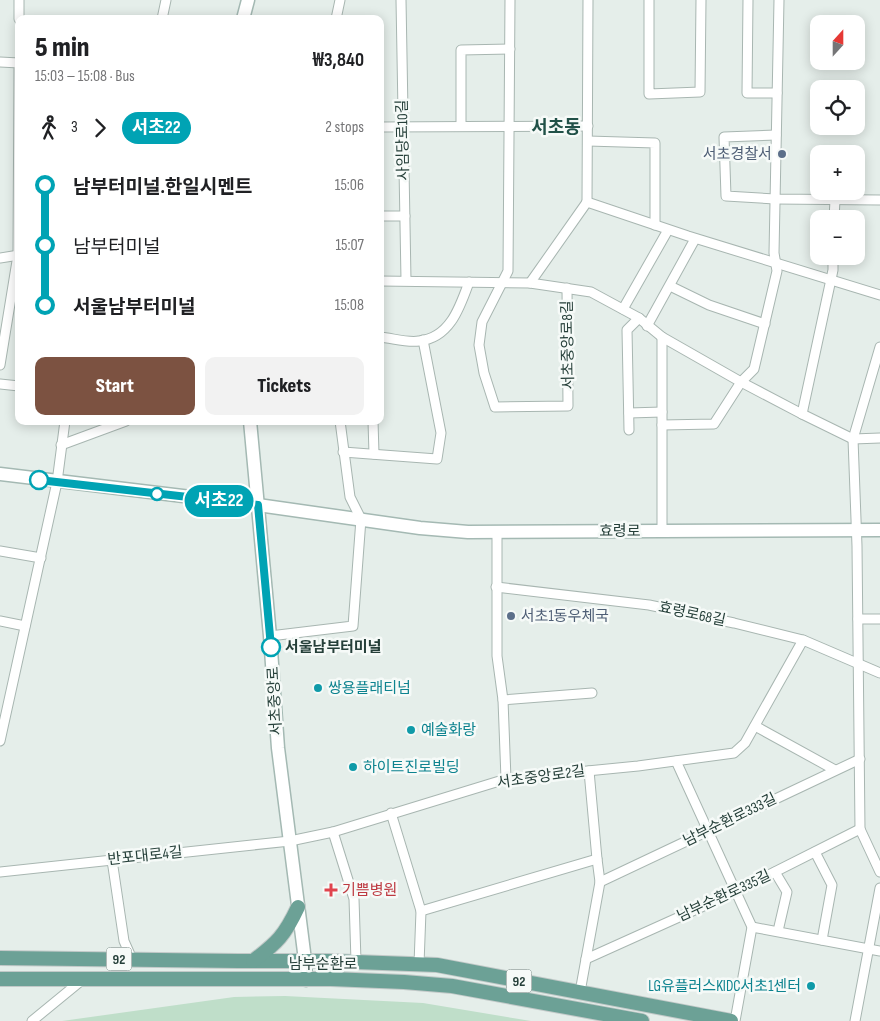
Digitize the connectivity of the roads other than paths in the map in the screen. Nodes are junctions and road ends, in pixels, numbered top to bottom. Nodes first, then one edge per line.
1 (19, 0) edge
2 (166, 0) edge
3 (248, 0) edge
4 (340, 0) edge
5 (401, 0) edge
6 (510, 0) edge
7 (588, 0) edge
8 (649, 0) edge
9 (701, 0) edge
10 (748, 0) edge
11 (778, 0) edge
12 (19, 15) edge
13 (163, 15) edge
14 (244, 15) edge
15 (337, 15) edge
16 (510, 49) junction
17 (0, 62) edge
18 (15, 63) edge
19 (777, 93) junction
20 (509, 125) junction
21 (461, 126) junction
22 (588, 126) junction
23 (384, 127) edge
24 (403, 127) junction
25 (776, 135) junction
26 (588, 140) junction
27 (775, 199) junction
28 (810, 200) edge
29 (835, 200) edge
30 (865, 200) edge
31 (880, 200) edge
32 (588, 202) junction
33 (834, 210) edge
34 (384, 216) edge
35 (405, 216) junction
36 (654, 225) junction
37 (668, 230) junction
38 (695, 239) junction
39 (15, 256) edge
40 (0, 258) edge
41 (776, 263) junction
42 (833, 265) edge
43 (15, 273) edge
44 (406, 280) junction
45 (830, 280) junction
46 (384, 281) edge
47 (470, 282) junction
48 (504, 282) junction
49 (530, 283) junction
50 (670, 286) junction
51 (567, 288) junction
52 (880, 295) edge
53 (623, 309) junction
54 (639, 318) junction
55 (765, 324) junction
56 (647, 326) junction
57 (662, 337) junction
58 (384, 338) edge
59 (424, 340) junction
60 (880, 347) edge
61 (879, 360) edge
62 (0, 365) edge
63 (741, 382) junction
64 (0, 384) edge
65 (15, 386) edge
66 (662, 412) junction
67 (629, 413) junction
68 (802, 414) junction
69 (64, 425) edge
70 (115, 425) edge
71 (250, 425) edge
72 (340, 425) edge
73 (373, 425) edge
74 (662, 425) junction
75 (629, 430) dead end
76 (880, 438) edge
77 (853, 439) junction
78 (62, 445) junction
79 (343, 452) junction
80 (374, 454) junction
81 (0, 474) edge
82 (57, 482) junction
83 (258, 505) junction
84 (361, 519) junction
85 (856, 530) junction
86 (880, 530) edge
87 (496, 531) junction
88 (662, 531) junction
89 (0, 551) edge
90 (41, 558) junction
91 (496, 587) junction
92 (858, 619) junction
93 (880, 619) edge
94 (0, 621) edge
95 (25, 626) junction
96 (270, 636) junction
97 (803, 640) junction
98 (859, 664) junction
99 (880, 673) edge
100 (592, 693) dead end
101 (4, 700) edge
102 (503, 700) junction
103 (755, 726) junction
104 (0, 741) edge
105 (860, 759) junction
106 (676, 761) junction
107 (835, 770) junction
108 (589, 771) junction
109 (506, 780) junction
110 (391, 813) junction
111 (860, 829) junction
112 (707, 831) junction
113 (333, 832) junction
114 (290, 841) junction
115 (815, 852) junction
116 (597, 858) junction
117 (112, 860) junction
118 (0, 872) edge
119 (775, 872) junction
120 (880, 872) edge
121 (600, 882) junction
122 (880, 888) edge
123 (737, 891) junction
124 (298, 907) junction
125 (421, 910) junction
126 (752, 926) junction
127 (778, 932) junction
128 (822, 940) junction
129 (869, 948) junction
130 (880, 951) edge
131 (0, 958) edge
132 (132, 959) junction
133 (586, 959) junction
134 (305, 960) junction
135 (238, 961) junction
136 (253, 961) junction
137 (356, 961) junction
138 (419, 964) junction
139 (0, 980) edge
140 (82, 980) junction
141 (238, 980) junction
142 (306, 980) junction
143 (580, 992) junction
144 (32, 1021) edge
145 (642, 1021) edge
146 (731, 1021) edge
147 (735, 1021) edge
148 (855, 1021) edge

1 - 12 street
2 - 13 street
3 - 14 main road
4 - 15 street
5 - 24 street, 사임당로10길
6 - 16 street
7 - 22 street
8 - 9 street
10 - 19 street
11 - 19 street
16 - 20 street
16 - 21 street
17 - 18 street
19 - 25 street
20 - 21 street
20 - 22 street
20 - 48 street
21 - 24 street
22 - 26 street
23 - 24 street
24 - 35 street, 사임당로10길
25 - 27 street
25 - 27 street
26 - 32 street
26 - 36 street
27 - 28 street
27 - 41 street
29 - 33 street
30 - 31 street
32 - 36 street
32 - 49 street
34 - 35 street
35 - 44 street, 사임당로10길
36 - 37 street
37 - 38 street
37 - 53 street
38 - 41 street
38 - 50 street
39 - 40 street
41 - 45 street
41 - 55 street
42 - 45 street
43 - 62 street
44 - 46 street, 서초중앙로8길
44 - 47 street, 서초중앙로8길
45 - 52 street
45 - 68 street
47 - 48 street, 서초중앙로8길
47 - 59 street
48 - 49 street, 서초중앙로8길
48 - 51 street, 서초중앙로8길
49 - 51 street, 서초중앙로8길
50 - 55 street
50 - 56 street
51 - 53 street, 서초중앙로8길
53 - 54 street, 서초중앙로8길
54 - 56 street, 서초중앙로8길
54 - 67 street
55 - 63 street
56 - 57 street, 서초중앙로8길
57 - 63 street, 서초중앙로8길
57 - 66 street
58 - 59 street
59 - 80 street
60 - 61 street
61 - 77 street
63 - 68 street, 서초중앙로8길
63 - 74 street
64 - 65 street
66 - 67 street
66 - 74 street
67 - 75 street
68 - 77 street, 서초중앙로8길
69 - 78 street
70 - 78 street
71 - 83 main road, 서초중앙로
72 - 79 street
73 - 80 street
74 - 88 street
76 - 77 street, 서초중앙로8길
77 - 85 street
78 - 82 street
79 - 80 street
79 - 84 street
81 - 82 main road, 효령로
82 - 83 main road, 효령로
82 - 90 street
83 - 84 main road, 효령로
83 - 96 main road, 서초중앙로
84 - 87 main road, 효령로
84 - 96 street
85 - 86 main road, 효령로
85 - 88 main road, 효령로
85 - 92 street
87 - 88 main road, 효령로
87 - 91 street
89 - 90 street
90 - 95 street
91 - 97 street, 효령로68길
91 - 102 street
92 - 93 street
92 - 98 street
94 - 95 street
95 - 101 street
96 - 114 main road, 서초중앙로
97 - 98 street, 효령로68길
97 - 103 street, 서초중앙로2길
98 - 99 street, 효령로68길
98 - 105 street
100 - 102 street
101 - 104 street
102 - 109 street
103 - 106 street, 서초중앙로2길
103 - 107 street
105 - 107 street, 남부순환로333길
105 - 111 street
106 - 108 street, 서초중앙로2길
106 - 112 street
107 - 112 street, 남부순환로333길
108 - 109 street, 서초중앙로2길
108 - 116 street
109 - 110 street, 서초중앙로2길
110 - 113 street, 서초중앙로2길
110 - 125 street
111 - 115 street, 남부순환로335길
111 - 120 street
112 - 121 street, 남부순환로333길
112 - 123 street
113 - 114 street, 서초중앙로2길
113 - 137 street, 남부순환로
114 - 117 street, 반포대로4길
114 - 124 main road, 서초중앙로
115 - 119 street, 남부순환로335길
115 - 128 street
116 - 121 street
116 - 125 street
117 - 118 street, 반포대로4길
117 - 132 street
119 - 123 street, 남부순환로335길
119 - 127 street
121 - 133 street
122 - 129 street
123 - 126 street
123 - 133 street, 남부순환로335길
124 - 134 main road, 서초중앙로
124 - 136 main road
125 - 138 street
126 - 127 street
126 - 147 street
127 - 128 street
128 - 129 street
129 - 130 street
129 - 148 street
131 - 132 main road, 남부순환로 / 92
132 - 135 main road, 남부순환로 / 92
133 - 143 street
134 - 136 main road, 남부순환로 / 92
134 - 137 main road, 남부순환로 / 92
134 - 142 main road, 서초중앙로
135 - 136 main road, 남부순환로 / 92
135 - 141 main road
137 - 138 main road, 남부순환로 / 92
138 - 143 main road, 남부순환로 / 92
139 - 140 main road, 남부순환로 / 92
140 - 141 main road, 남부순환로 / 92
140 - 144 street
141 - 142 main road, 남부순환로 / 92
142 - 145 main road, 남부순환로 / 92
143 - 146 main road, 남부순환로 / 92

